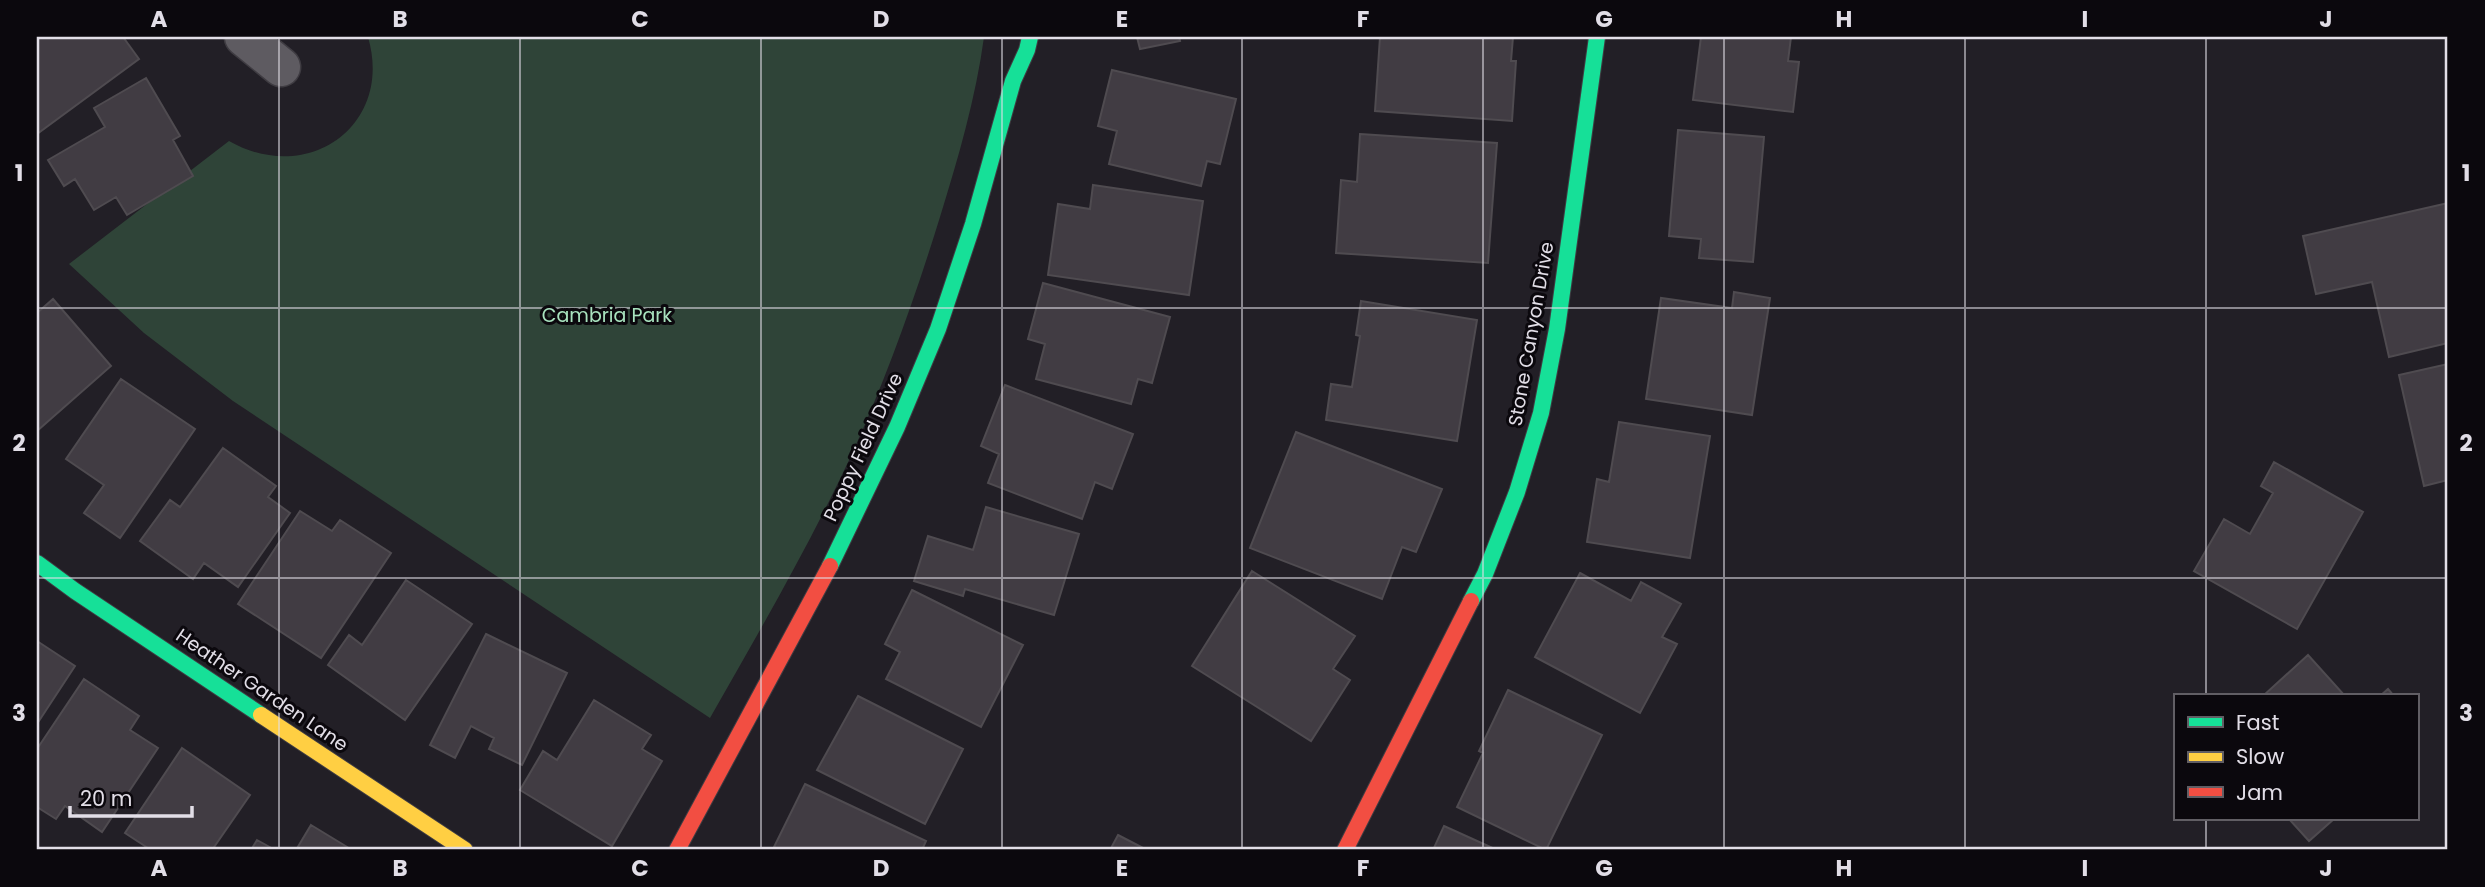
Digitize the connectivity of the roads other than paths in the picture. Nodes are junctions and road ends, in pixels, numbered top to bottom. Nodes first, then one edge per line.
1 (244, 37) edge
2 (1030, 37) edge
3 (1597, 37) edge
4 (281, 66) dead end
5 (37, 563) edge
6 (465, 850) edge
7 (677, 850) edge
8 (1345, 850) edge

1 - 4 street
2 - 7 street, Poppy Field Drive
3 - 8 street, Stone Canyon Drive
5 - 6 street, Heather Garden Lane

